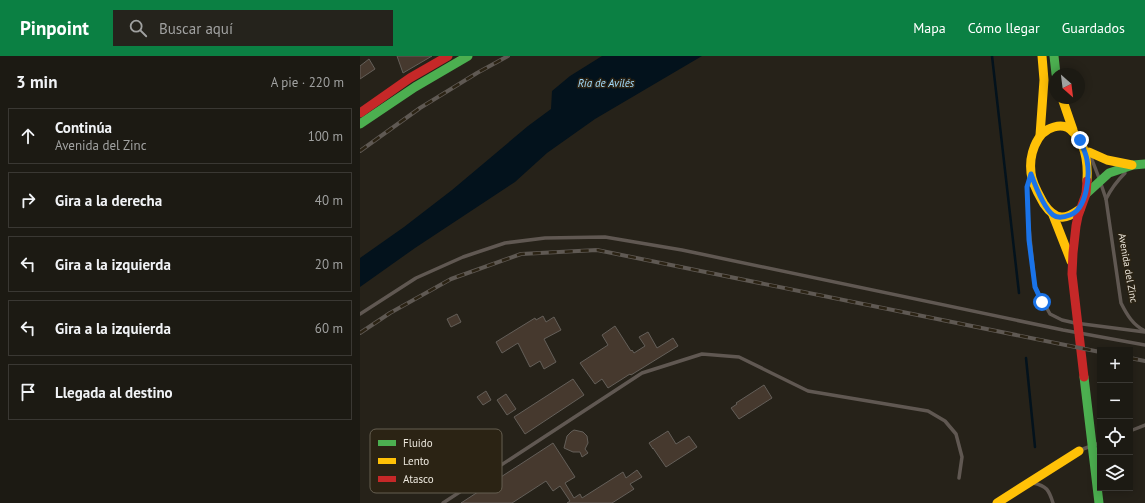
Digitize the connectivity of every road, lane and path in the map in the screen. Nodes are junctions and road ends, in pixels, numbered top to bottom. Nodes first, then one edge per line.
1 (448, 56) edge
2 (468, 56) edge
3 (1042, 56) edge
4 (1054, 56) edge
5 (1055, 68) edge
6 (1064, 104) edge
7 (360, 113) edge
8 (360, 124) edge
9 (1073, 130) junction
10 (1040, 135) junction
11 (1080, 140) junction
12 (1089, 152) junction
13 (1145, 164) edge
14 (1133, 165) junction
15 (1031, 174) junction
16 (1100, 181) junction
17 (1086, 194) junction
18 (1106, 199) junction
19 (1080, 209) junction
20 (1053, 215) junction
21 (1072, 262) junction
22 (360, 314) edge
23 (1145, 332) edge
24 (1145, 345) edge
25 (1145, 425) edge
26 (1133, 430) edge
27 (1097, 443) edge
28 (1079, 451) joint
29 (502, 464) edge
30 (959, 478) dead end
31 (1030, 482) junction
32 (458, 493) edge
33 (443, 503) edge
34 (997, 503) edge
35 (1053, 503) edge
36 (1100, 503) edge

1 - 7 main road
2 - 8 main road
3 - 10 main road
4 - 5 main road
6 - 9 main road
9 - 10 main road
9 - 11 main road
10 - 15 main road
11 - 12 lane, Avenida del Zinc
11 - 17 main road
12 - 14 main road
12 - 16 lane, Avenida del Zinc
13 - 14 main road
14 - 16 main road
14 - 18 lane
15 - 20 main road
15 - 23 lane, Avenida del Zinc
16 - 17 main road
16 - 18 lane, Avenida del Zinc
17 - 19 main road
18 - 23 lane, Avenida del Zinc
19 - 20 main road
19 - 21 main road
20 - 21 main road
21 - 36 main road
22 - 24 lane
25 - 26 lane
27 - 28 lane
28 - 31 main road
29 - 30 lane
31 - 34 main road
31 - 35 lane
32 - 33 lane

